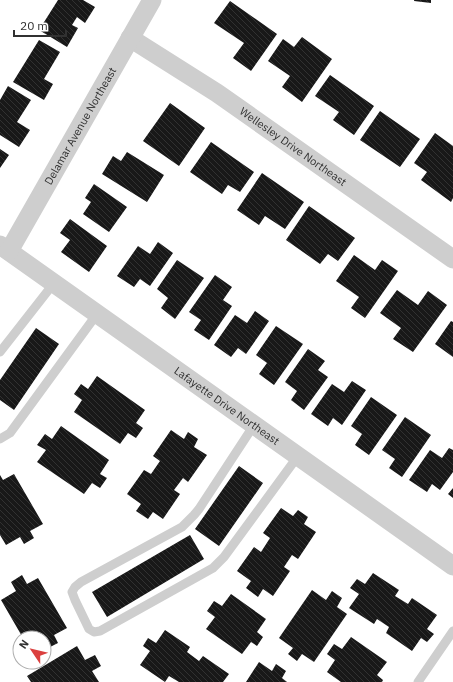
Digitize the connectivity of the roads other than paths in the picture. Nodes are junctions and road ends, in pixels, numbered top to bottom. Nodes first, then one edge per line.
1 (152, 0) edge
2 (130, 38) junction
3 (4, 248) edge
4 (453, 259) edge
5 (54, 283) junction
6 (97, 314) junction
7 (0, 352) edge
8 (254, 426) junction
9 (0, 439) edge
10 (298, 456) junction
11 (453, 566) edge
12 (453, 631) edge
13 (418, 682) edge

1 - 2 street, Delamar Avenue Northeast
2 - 3 street, Delamar Avenue Northeast
2 - 4 street, Wellesley Drive Northeast
3 - 5 street, Lafayette Drive Northeast
5 - 6 street, Lafayette Drive Northeast
5 - 7 lane
6 - 8 street, Lafayette Drive Northeast
6 - 9 lane
8 - 10 street, Lafayette Drive Northeast
8 - 10 lane
10 - 11 street, Lafayette Drive Northeast
12 - 13 lane

